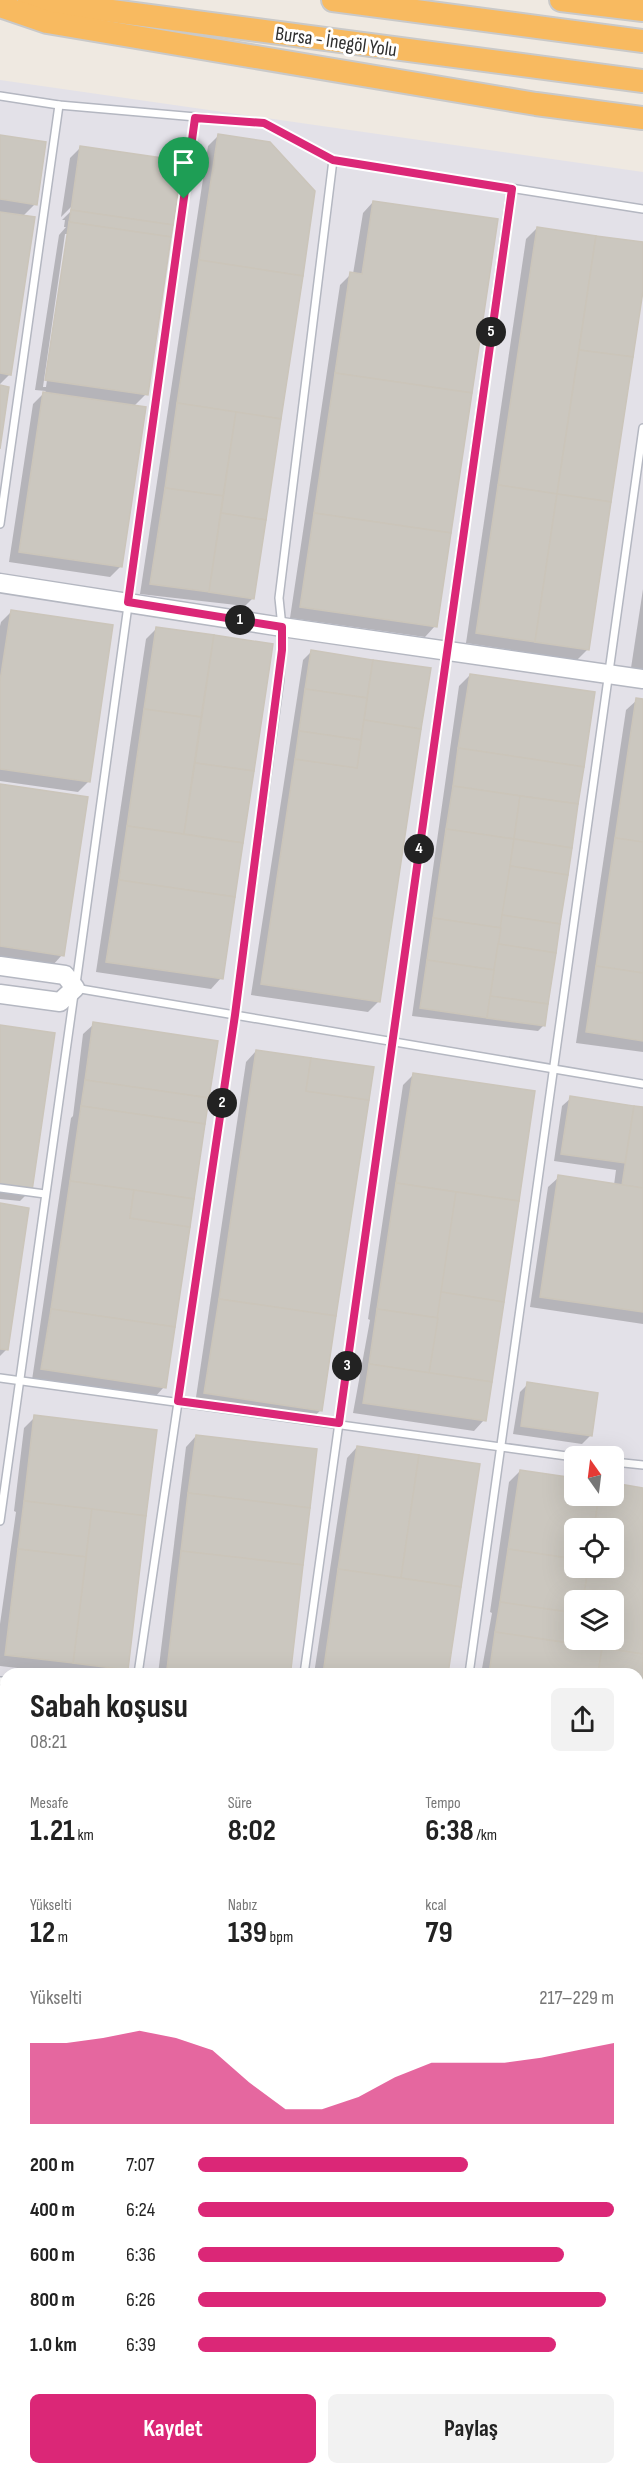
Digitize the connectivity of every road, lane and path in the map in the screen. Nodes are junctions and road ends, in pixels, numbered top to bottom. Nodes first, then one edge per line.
1 (29, 0) edge
2 (333, 0) edge
3 (561, 0) edge
4 (0, 6) edge
5 (643, 10) edge
6 (643, 40) edge
7 (643, 81) edge
8 (0, 96) edge
9 (58, 105) junction
10 (195, 118) junction
11 (643, 118) edge
12 (333, 160) junction
13 (512, 189) junction
14 (643, 209) edge
15 (643, 428) edge
16 (0, 524) edge
17 (0, 583) edge
18 (128, 602) junction
19 (282, 627) junction
20 (447, 650) junction
21 (609, 674) junction
22 (643, 679) edge
23 (0, 966) edge
24 (75, 988) junction
25 (0, 994) edge
26 (235, 1015) junction
27 (392, 1042) junction
28 (554, 1069) junction
29 (643, 1084) edge
30 (0, 1188) edge
31 (45, 1194) junction
32 (0, 1378) edge
33 (19, 1380) junction
34 (178, 1401) junction
35 (339, 1423) junction
36 (500, 1449) junction
37 (564, 1456) edge
38 (624, 1463) edge
39 (643, 1465) edge
40 (0, 1521) edge
41 (139, 1668) edge
42 (305, 1668) edge
43 (470, 1668) edge

1 - 7 highway, Bursa - İnegöl Yolu
2 - 6 highway, Bursa - İnegöl Yolu
3 - 5 highway
4 - 11 highway
8 - 9 lane
9 - 10 lane
9 - 16 lane
10 - 12 lane
10 - 18 lane
12 - 13 lane
12 - 19 lane
13 - 14 lane
13 - 20 lane
15 - 21 lane
17 - 18 street
18 - 19 street
18 - 24 lane
19 - 20 street
19 - 26 lane
20 - 21 street
20 - 27 lane
21 - 22 street
21 - 28 lane
23 - 24 street
24 - 25 street
24 - 26 lane
24 - 31 lane
26 - 27 lane
26 - 34 lane
27 - 28 lane
27 - 35 lane
28 - 29 lane
28 - 36 lane
30 - 31 lane
31 - 33 lane
32 - 33 lane
33 - 34 lane
33 - 40 lane
34 - 35 lane
34 - 41 lane
35 - 36 lane
35 - 42 lane
36 - 37 lane
36 - 43 lane
38 - 39 lane

